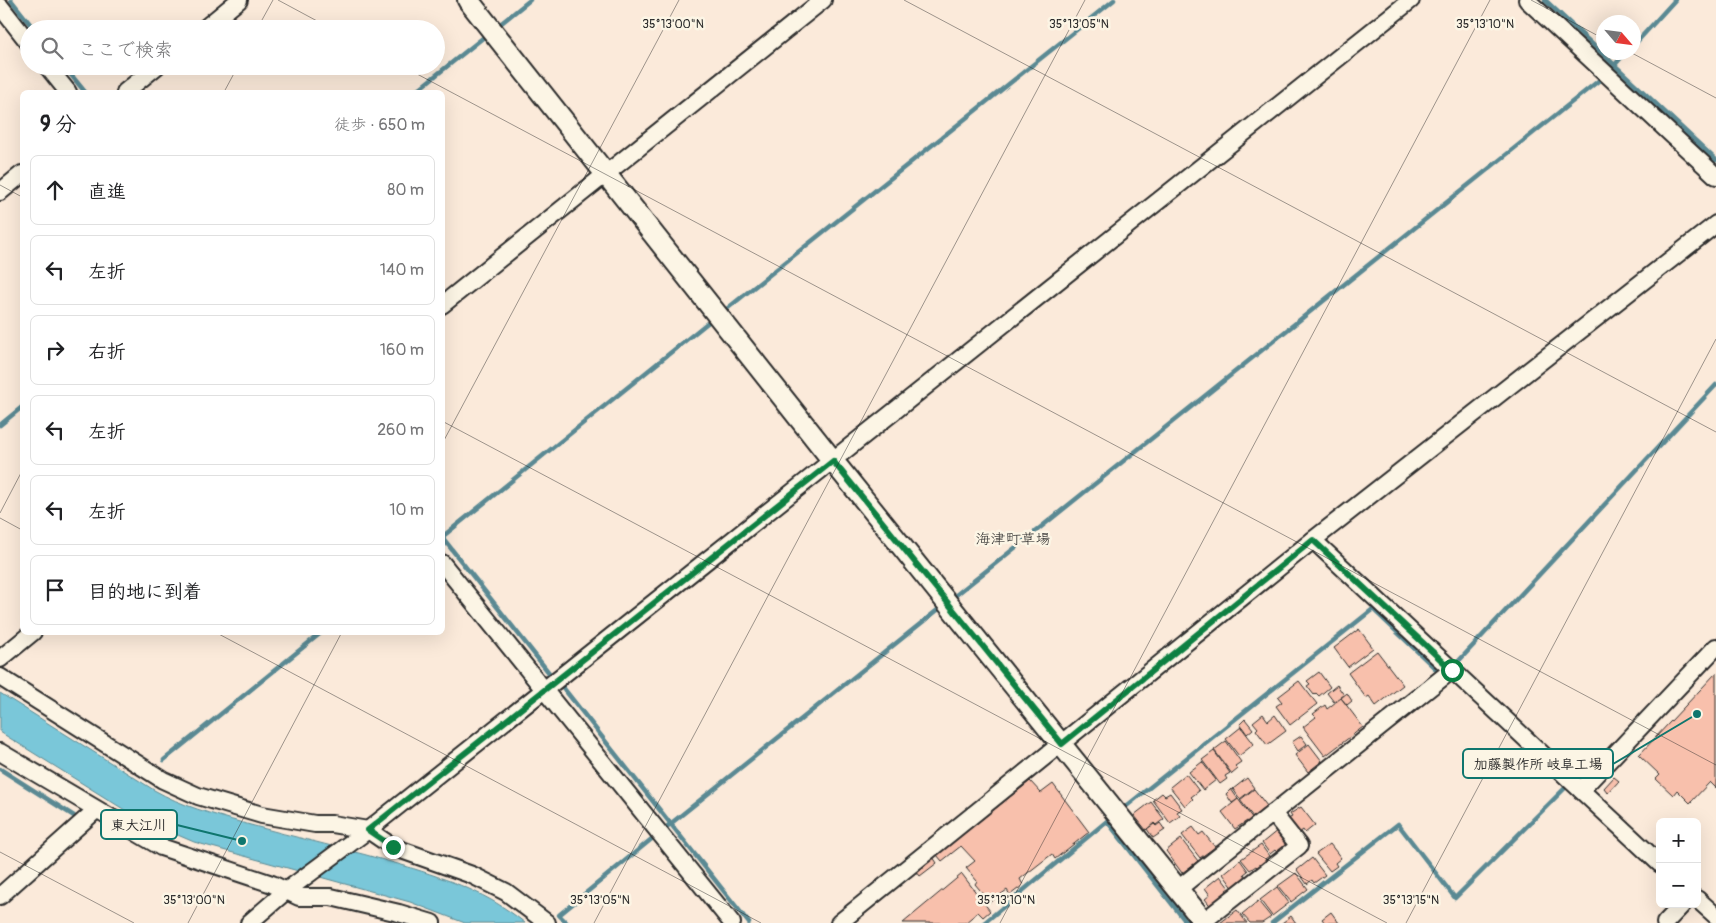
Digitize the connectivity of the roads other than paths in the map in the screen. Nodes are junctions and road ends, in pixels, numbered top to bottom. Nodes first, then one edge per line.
1 (239, 0) edge
2 (468, 0) edge
3 (823, 0) edge
4 (1410, 0) edge
5 (1527, 0) edge
6 (0, 6) edge
7 (215, 20) edge
8 (20, 31) edge
9 (54, 75) edge
10 (146, 75) edge
11 (66, 90) edge
12 (127, 90) edge
13 (606, 174) junction
14 (20, 176) edge
15 (1716, 176) edge
16 (0, 192) edge
17 (1716, 224) edge
18 (445, 303) edge
19 (833, 461) junction
20 (1313, 540) junction
21 (445, 567) edge
22 (29, 635) edge
23 (1716, 647) edge
24 (0, 659) edge
25 (1452, 670) junction
26 (0, 677) edge
27 (544, 690) junction
28 (1062, 744) junction
29 (0, 752) edge
30 (1581, 790) junction
31 (96, 810) junction
32 (1273, 813) junction
33 (363, 834) junction
34 (1659, 863) edge
35 (291, 887) junction
36 (1178, 889) junction
37 (0, 896) edge
38 (1701, 903) edge
39 (1679, 908) edge
40 (1716, 916) edge
41 (1204, 922) edge
42 (249, 923) edge
43 (432, 923) edge
44 (546, 923) edge
45 (732, 923) edge
46 (839, 923) edge
47 (1665, 923) edge

1 - 7 street
2 - 13 street
3 - 13 street
4 - 19 street
5 - 15 street
6 - 8 street
9 - 11 street
10 - 12 street
13 - 18 street
13 - 19 street
14 - 16 street
17 - 20 street
19 - 27 street
19 - 28 street
20 - 25 street
20 - 28 street
21 - 27 street
22 - 24 street
23 - 30 street
25 - 30 street
25 - 32 street
26 - 33 street
27 - 33 street
27 - 45 street
28 - 36 street
28 - 46 street
29 - 31 street
30 - 34 street
31 - 35 street
31 - 37 street
32 - 36 street
32 - 41 street
33 - 35 street
33 - 44 street
35 - 42 street
35 - 43 street
36 - 41 street
38 - 40 street
39 - 47 street

